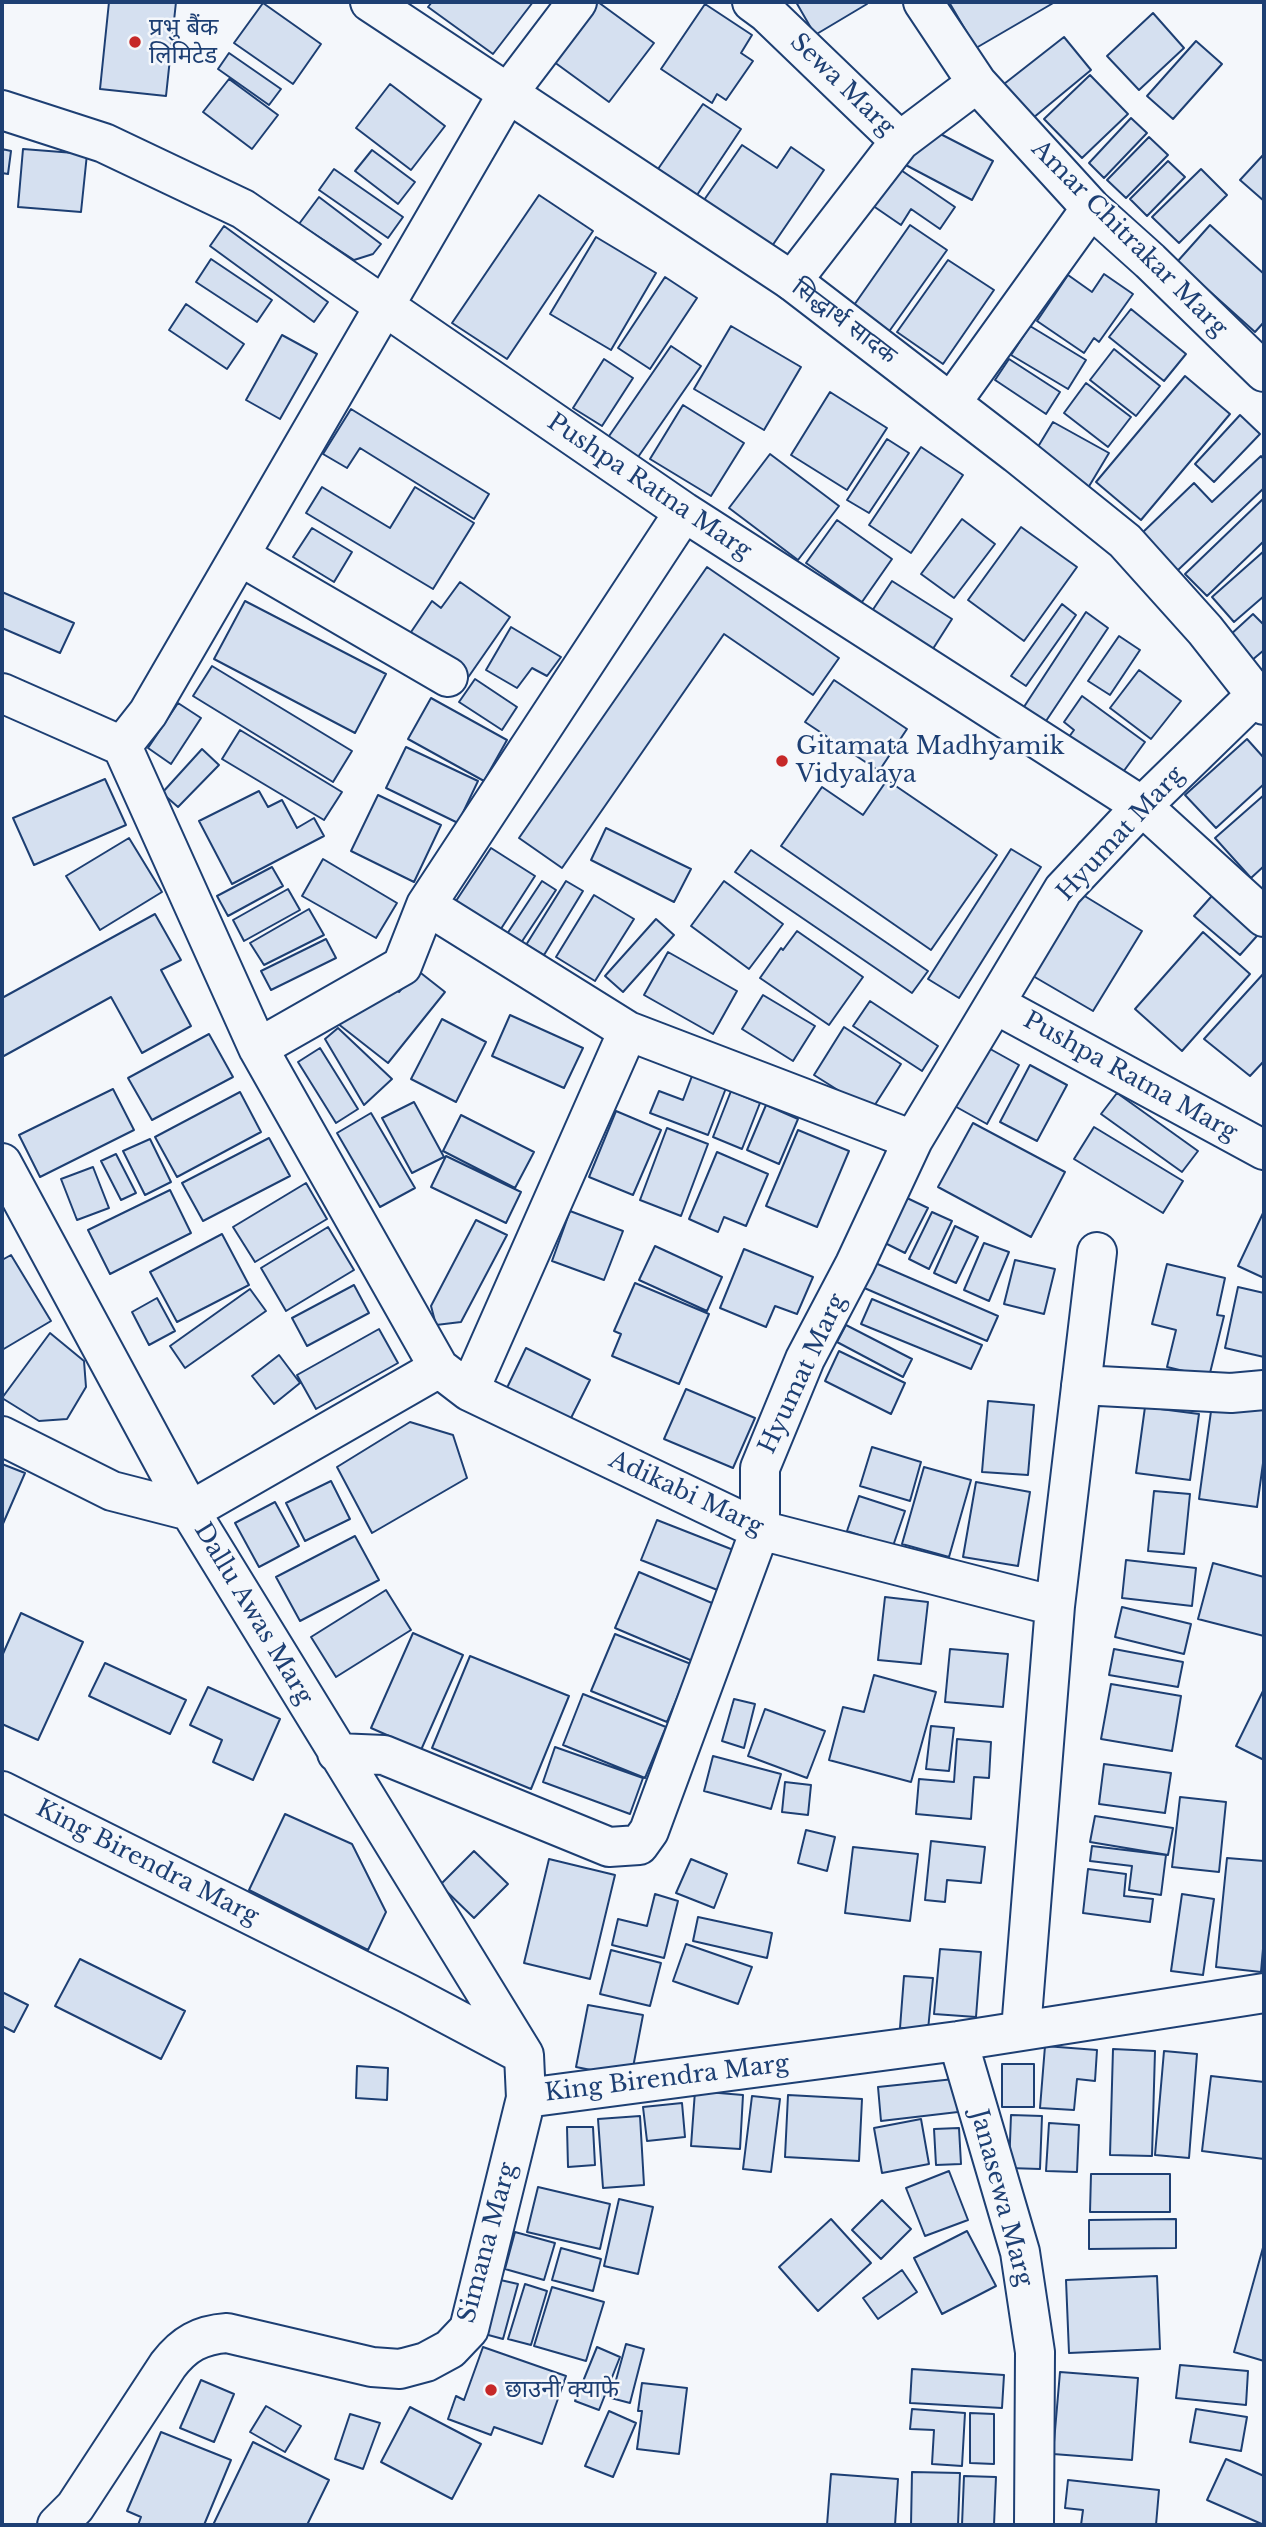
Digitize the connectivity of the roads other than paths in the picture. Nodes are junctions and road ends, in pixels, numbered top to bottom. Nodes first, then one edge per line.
1 (370, 2) edge
2 (577, 2) edge
3 (752, 2) edge
4 (923, 2) edge
5 (977, 83) junction
6 (508, 93) junction
7 (2, 110) edge
8 (900, 141) junction
9 (1091, 208) junction
10 (792, 281) junction
11 (385, 307) junction
12 (1264, 372) edge
13 (951, 404) junction
14 (684, 512) junction
15 (240, 556) junction
16 (448, 677) dead end
17 (2, 693) edge
18 (1260, 700) edge
19 (122, 746) junction
20 (1142, 806) junction
21 (426, 905) junction
22 (1264, 917) edge
23 (995, 1004) junction
24 (628, 1031) junction
25 (258, 1048) junction
26 (913, 1140) junction
27 (1264, 1150) edge
28 (2, 1163) edge
29 (1097, 1252) dead end
30 (439, 1368) junction
31 (1081, 1385) junction
32 (1264, 1390) edge
33 (469, 1391) junction
34 (2, 1436) edge
35 (190, 1511) junction
36 (760, 1530) junction
37 (1055, 1606) junction
38 (337, 1753) junction
39 (2, 1791) edge
40 (1264, 1993) edge
41 (1021, 2030) junction
42 (958, 2041) junction
43 (524, 2055) junction
44 (526, 2098) junction
45 (58, 2525) edge
46 (1034, 2525) edge

1 - 6 street, सिद्धार्थ सादक
2 - 6 street
3 - 8 street, Sewa Marg
4 - 5 street, Amar Chitrakar Marg
5 - 8 street
5 - 9 street, Amar Chitrakar Marg
6 - 10 street, सिद्धार्थ सादक
6 - 11 street
7 - 11 street, Pushpa Ratna Marg
8 - 10 street
9 - 12 street, Amar Chitrakar Marg
9 - 13 street
10 - 13 street, सिद्धार्थ सादक
11 - 14 street, Pushpa Ratna Marg
11 - 15 street
13 - 18 street, सिद्धार्थ सादक
14 - 20 street, Pushpa Ratna Marg
14 - 21 street
15 - 16 street
15 - 19 street
17 - 19 street
18 - 20 street, Hyumat Marg
19 - 25 street
20 - 22 street, Pushpa Ratna Marg
20 - 23 street, Hyumat Marg
21 - 24 street
21 - 25 street
23 - 26 street, Hyumat Marg
23 - 27 street, Pushpa Ratna Marg
24 - 26 street
24 - 33 street
25 - 30 street
26 - 36 street, Hyumat Marg
28 - 35 street, Dallu Awas Marg
29 - 31 street
30 - 33 street, Adikabi Marg
30 - 35 street
31 - 32 street
31 - 37 street
33 - 36 street, Adikabi Marg
34 - 35 street
35 - 38 street, Dallu Awas Marg
36 - 37 street, Adikabi Marg
36 - 38 street, Hyumat Marg
37 - 41 street
38 - 43 street, Dallu Awas Marg
39 - 43 street, King Birendra Marg
40 - 41 street, King Birendra Marg
41 - 42 street, King Birendra Marg
42 - 44 street, King Birendra Marg
42 - 46 street, Janasewa Marg
43 - 44 street, King Birendra Marg
44 - 45 street, Simana Marg

